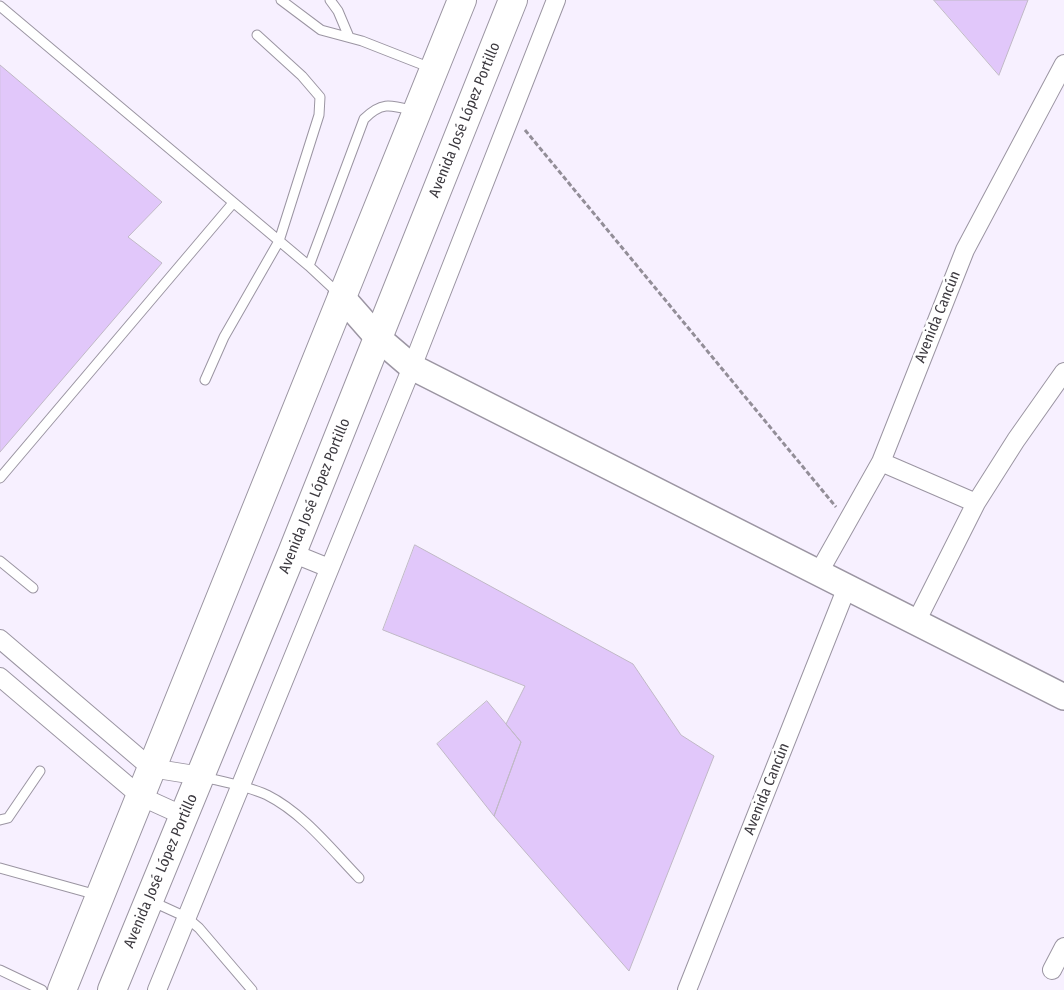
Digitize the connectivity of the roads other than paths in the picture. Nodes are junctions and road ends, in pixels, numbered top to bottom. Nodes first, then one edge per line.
1 (281, 0) edge
2 (330, 0) edge
3 (462, 0) edge
4 (514, 0) edge
5 (556, 0) edge
6 (0, 6) edge
7 (257, 35) dead end
8 (349, 36) junction
9 (1064, 64) edge
10 (434, 69) junction
11 (416, 112) junction
12 (233, 204) junction
13 (279, 241) junction
14 (309, 266) junction
15 (341, 296) junction
16 (377, 337) junction
17 (412, 367) junction
18 (1064, 372) edge
19 (205, 380) dead end
20 (881, 462) junction
21 (0, 478) edge
22 (976, 503) junction
23 (292, 553) junction
24 (0, 561) edge
25 (329, 568) junction
26 (819, 572) junction
27 (847, 587) junction
28 (33, 588) dead end
29 (916, 622) junction
30 (0, 639) edge
31 (27, 662) junction
32 (6, 682) edge
33 (1064, 697) edge
34 (151, 768) junction
35 (40, 771) dead end
36 (201, 776) junction
37 (239, 785) junction
38 (140, 796) junction
39 (184, 816) junction
40 (0, 820) edge
41 (0, 868) edge
42 (359, 878) dead end
43 (100, 896) junction
44 (149, 899) junction
45 (186, 917) junction
46 (1064, 947) edge
47 (0, 970) edge
48 (1052, 970) dead end
49 (42, 990) edge
50 (62, 990) edge
51 (112, 990) edge
52 (157, 990) edge
53 (252, 990) edge
54 (687, 990) edge

1 - 8 lane
2 - 8 lane
3 - 10 main road
4 - 16 main road, Avenida José López Portillo
5 - 17 street
6 - 12 lane
7 - 13 lane
8 - 10 lane
9 - 20 street, Avenida Cancún
10 - 11 main road
11 - 14 lane
11 - 15 main road
12 - 13 lane
12 - 21 lane
13 - 14 lane
13 - 19 lane
14 - 15 lane
15 - 16 street
15 - 34 main road
16 - 17 street
16 - 23 main road, Avenida José López Portillo
17 - 25 street
17 - 26 street
18 - 22 street
20 - 22 street
20 - 26 street, Avenida Cancún
22 - 29 street
23 - 25 street
23 - 36 main road, Avenida José López Portillo
24 - 28 lane
25 - 37 street
26 - 27 street
27 - 29 street
27 - 54 street, Avenida Cancún
29 - 33 street
30 - 31 street
31 - 32 street
31 - 34 street
32 - 38 street
34 - 36 street
34 - 38 main road
35 - 40 lane
36 - 37 lane
36 - 39 main road, Avenida José López Portillo
37 - 42 lane
37 - 45 street
38 - 39 street
38 - 43 main road
39 - 44 main road, Avenida José López Portillo
41 - 43 lane
43 - 50 main road
44 - 45 lane
44 - 51 main road, Avenida José López Portillo
45 - 52 street
45 - 53 lane
46 - 48 street
47 - 49 lane

